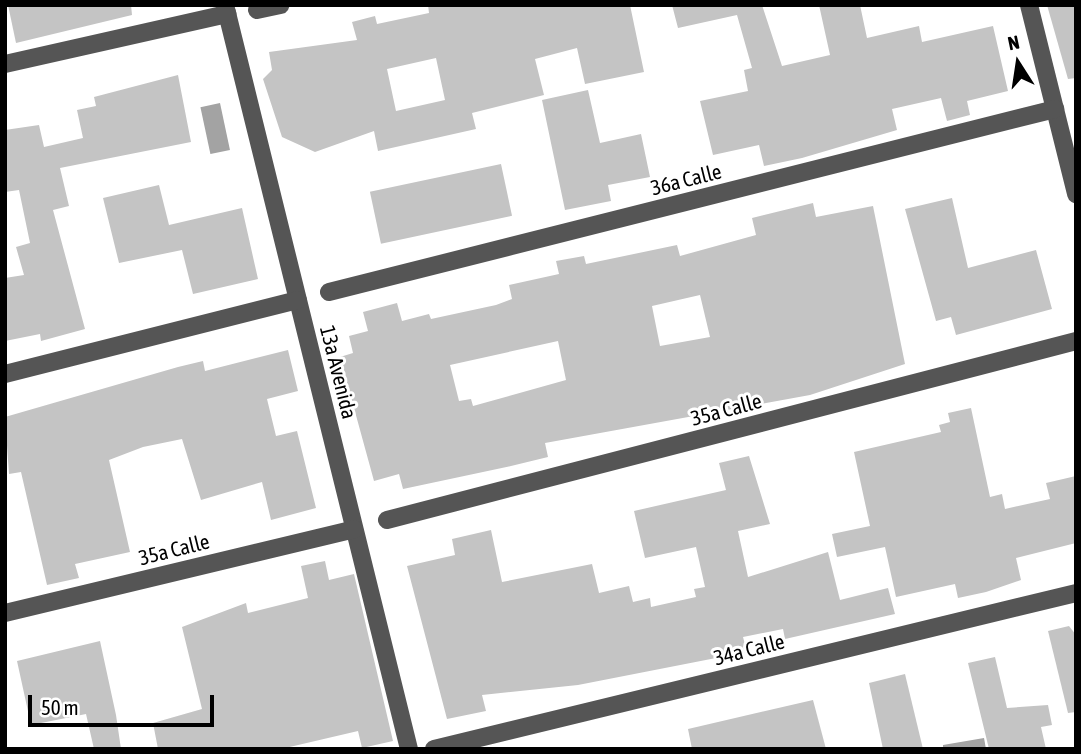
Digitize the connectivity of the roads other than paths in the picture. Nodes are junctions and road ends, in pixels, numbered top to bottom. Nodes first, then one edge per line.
1 (280, 5) edge
2 (1029, 5) edge
3 (226, 9) edge
4 (257, 10) dead end
5 (5, 64) edge
6 (1055, 109) junction
7 (1076, 194) edge
8 (329, 292) dead end
9 (298, 300) junction
10 (1076, 341) edge
11 (5, 374) edge
12 (387, 520) dead end
13 (354, 529) junction
14 (1076, 593) edge
15 (5, 613) edge
16 (409, 749) edge
17 (434, 749) edge

1 - 4 street
2 - 6 street
3 - 5 street
3 - 9 street, 13a Avenida
6 - 7 street
6 - 8 street, 36a Calle
9 - 11 street
9 - 13 street, 13a Avenida
10 - 12 street, 35a Calle
13 - 15 street, 35a Calle
13 - 16 street, 13a Avenida
14 - 17 street, 34a Calle

